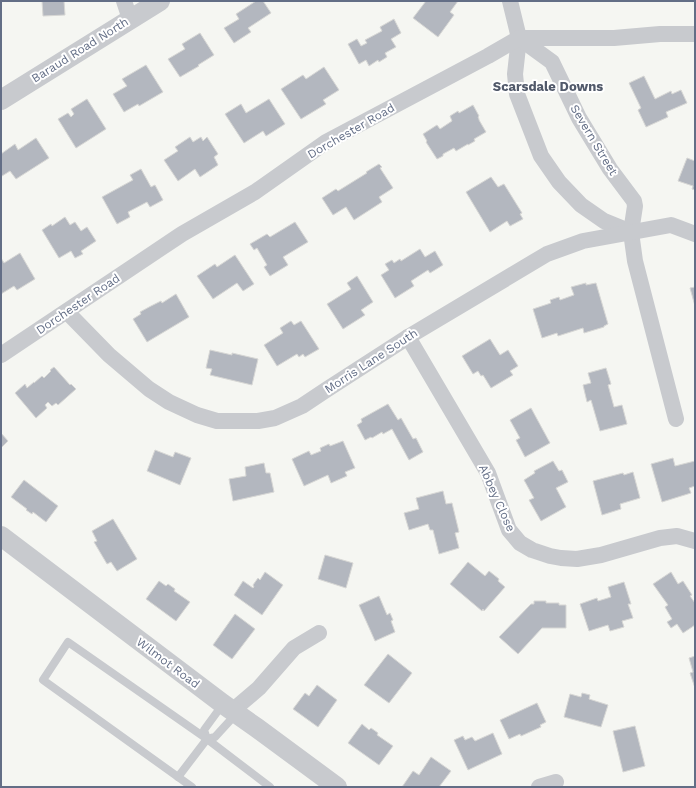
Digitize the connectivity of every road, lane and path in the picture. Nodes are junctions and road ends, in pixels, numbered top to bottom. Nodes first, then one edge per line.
1 (160, 1) edge
2 (510, 1) edge
3 (127, 10) edge
4 (695, 34) edge
5 (519, 38) junction
6 (1, 100) edge
7 (631, 232) junction
8 (695, 234) edge
9 (67, 312) junction
10 (408, 337) junction
11 (1, 355) edge
12 (676, 419) dead end
13 (1, 536) edge
14 (695, 541) edge
15 (319, 633) dead end
16 (230, 709) junction
17 (207, 739) junction
18 (178, 777) junction
19 (556, 782) dead end
20 (192, 787) edge
21 (270, 787) edge
22 (337, 787) edge
23 (539, 787) edge

1 - 3 street, Baraud Road North
2 - 5 street
3 - 6 street, Baraud Road North
4 - 5 street
5 - 7 street, Severn Street
5 - 7 street
5 - 9 street, Dorchester Road
7 - 8 street, Morris Lane South
7 - 10 street, Morris Lane South
7 - 12 street, Severn Street
9 - 10 street, Morris Lane South
9 - 11 street, Dorchester Road
10 - 14 street, Abbey Close
13 - 16 street, Wilmot Road
15 - 16 street
16 - 17 lane
16 - 17 lane
16 - 22 street, Wilmot Road
17 - 18 lane
17 - 18 lane
17 - 21 lane
18 - 20 lane
19 - 23 street

